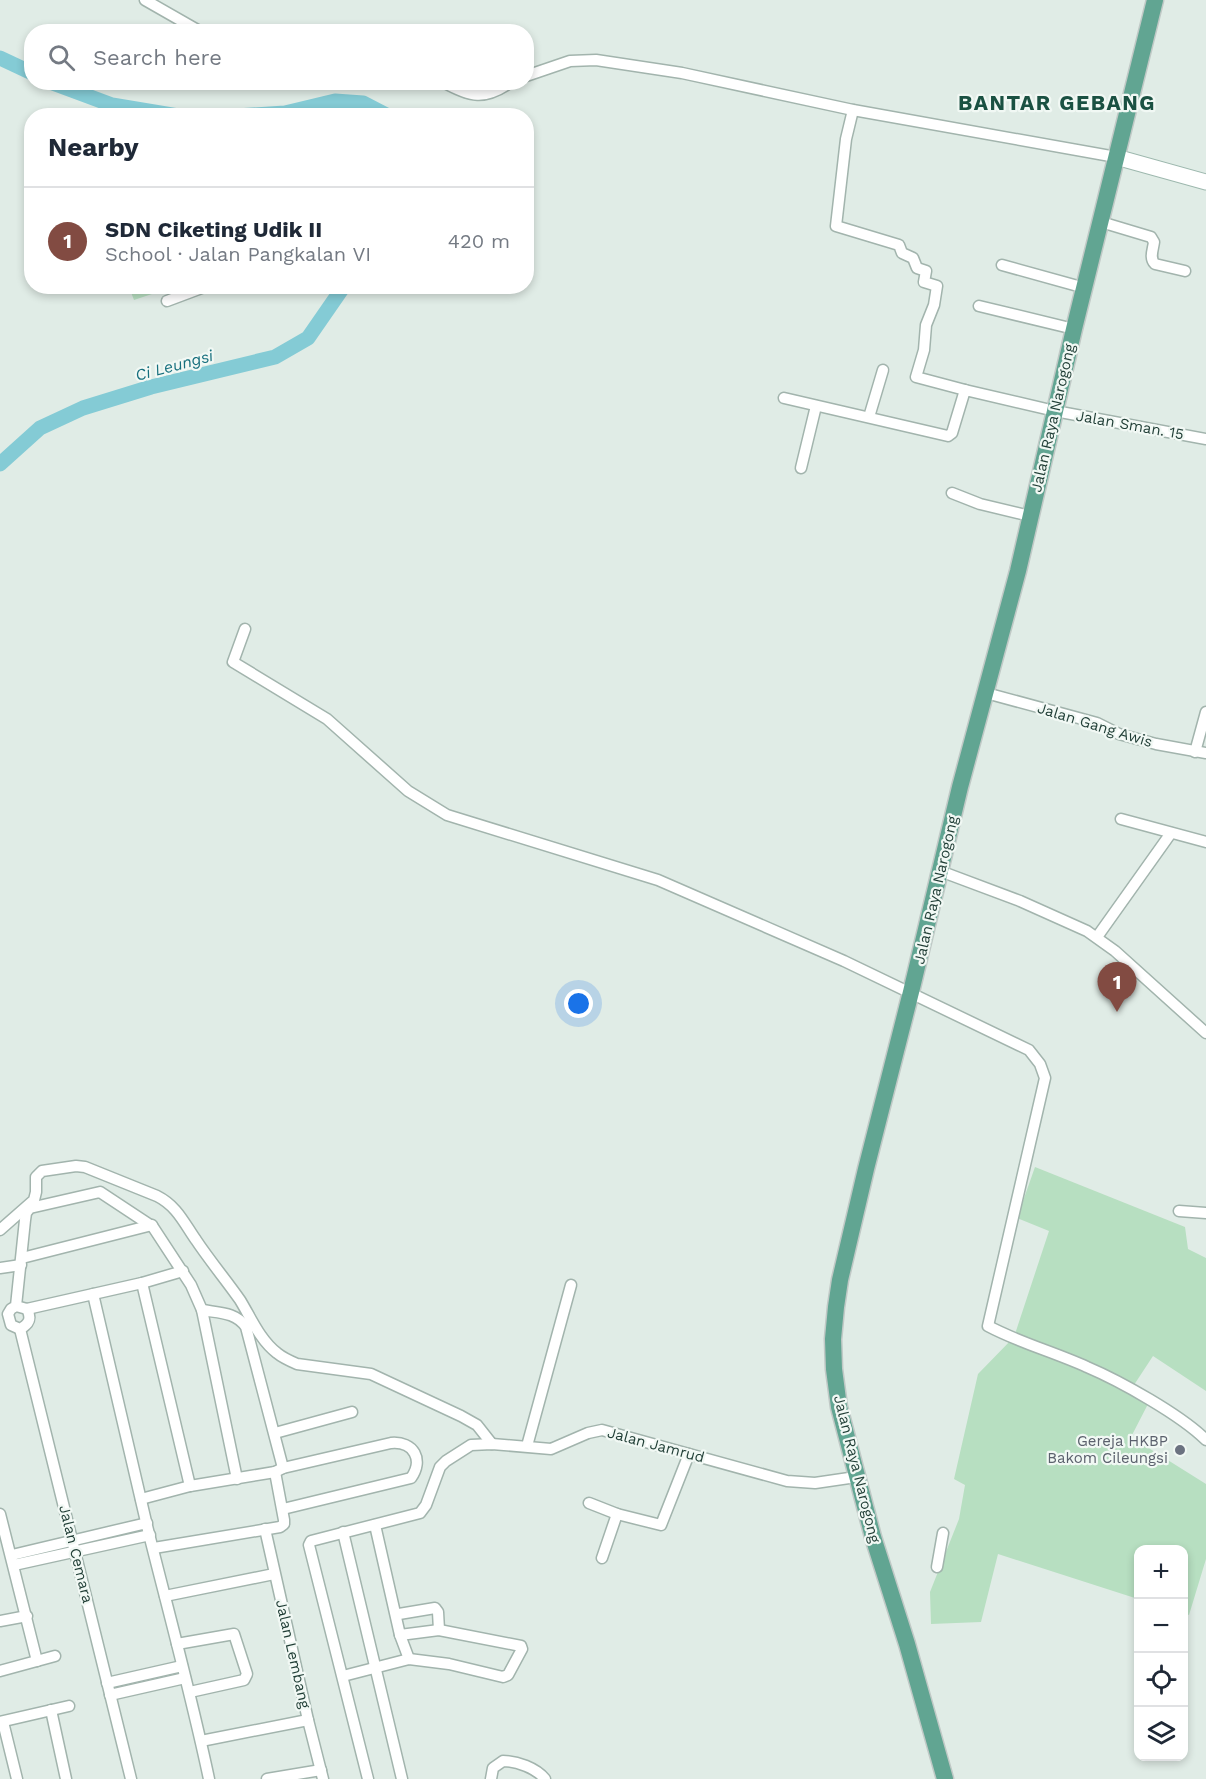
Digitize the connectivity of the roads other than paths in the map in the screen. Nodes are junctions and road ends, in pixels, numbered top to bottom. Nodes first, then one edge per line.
1 (145, 0) edge
2 (1155, 0) edge
3 (187, 24) edge
4 (534, 73) edge
5 (457, 90) edge
6 (497, 90) edge
7 (853, 110) junction
8 (1116, 157) junction
9 (1206, 182) edge
10 (1101, 222) junction
11 (1002, 265) dead end
12 (1185, 271) dead end
13 (1084, 288) junction
14 (181, 294) edge
15 (167, 301) dead end
16 (979, 306) dead end
17 (1074, 329) junction
18 (884, 370) dead end
19 (965, 390) junction
20 (784, 398) dead end
21 (816, 406) junction
22 (1055, 411) junction
23 (869, 417) junction
24 (1206, 438) edge
25 (801, 468) dead end
26 (952, 494) dead end
27 (1030, 516) junction
28 (245, 629) dead end
29 (986, 693) junction
30 (1206, 712) edge
31 (1201, 752) edge
32 (1121, 819) dead end
33 (1171, 832) junction
34 (1206, 842) edge
35 (940, 871) junction
36 (1097, 937) junction
37 (911, 992) junction
38 (1206, 1034) edge
39 (1179, 1211) dead end
40 (1206, 1213) edge
41 (152, 1226) junction
42 (0, 1230) edge
43 (22, 1262) junction
44 (0, 1268) edge
45 (183, 1271) junction
46 (142, 1282) junction
47 (571, 1285) dead end
48 (93, 1294) junction
49 (22, 1308) junction
50 (202, 1310) junction
51 (4, 1320) edge
52 (20, 1329) junction
53 (352, 1412) dead end
54 (274, 1432) junction
55 (1206, 1440) edge
56 (492, 1444) junction
57 (526, 1446) junction
58 (689, 1454) junction
59 (279, 1470) junction
60 (856, 1477) junction
61 (237, 1479) junction
62 (190, 1486) junction
63 (141, 1499) junction
64 (590, 1503) dead end
65 (283, 1509) junction
66 (617, 1514) junction
67 (1, 1519) edge
68 (147, 1523) junction
69 (375, 1525) junction
70 (265, 1529) junction
71 (343, 1532) junction
72 (943, 1533) dead end
73 (150, 1535) junction
74 (74, 1546) junction
75 (154, 1548) junction
76 (602, 1558) dead end
77 (13, 1560) junction
78 (937, 1567) dead end
79 (274, 1574) junction
80 (165, 1596) junction
81 (399, 1614) dead end
82 (27, 1616) junction
83 (0, 1621) edge
84 (439, 1630) junction
85 (400, 1635) junction
86 (177, 1644) junction
87 (55, 1656) dead end
88 (409, 1659) junction
89 (37, 1661) junction
90 (182, 1666) junction
91 (377, 1667) junction
92 (0, 1671) edge
93 (343, 1676) junction
94 (185, 1678) junction
95 (107, 1683) junction
96 (190, 1692) junction
97 (110, 1695) junction
98 (69, 1706) dead end
99 (51, 1710) junction
100 (308, 1720) junction
101 (1, 1722) edge
102 (201, 1740) junction
103 (322, 1774) edge
104 (17, 1779) edge
105 (66, 1779) edge
106 (131, 1779) edge
107 (209, 1779) edge
108 (267, 1779) edge
109 (368, 1779) edge
110 (402, 1779) edge
111 (491, 1779) edge
112 (545, 1779) edge
113 (945, 1779) edge

1 - 3 street
2 - 8 main road, Jalan Raya Narogong
4 - 7 street
5 - 6 street
7 - 8 street
7 - 19 street, Jalan Sman. 15
8 - 9 street
8 - 10 main road, Jalan Raya Narogong
10 - 12 street
10 - 13 main road, Jalan Raya Narogong
11 - 13 street
13 - 17 main road, Jalan Raya Narogong
14 - 15 street
16 - 17 street
17 - 22 main road, Jalan Raya Narogong
18 - 23 street
19 - 22 street, Jalan Sman. 15
19 - 23 street
20 - 21 street
21 - 23 street
21 - 25 street
22 - 24 street, Jalan Sman. 15
22 - 27 main road, Jalan Raya Narogong
26 - 27 street
27 - 29 main road, Jalan Raya Narogong
28 - 37 street
29 - 31 street, Jalan Gang Awis
29 - 35 main road, Jalan Raya Narogong
30 - 31 street
32 - 33 street
33 - 34 street
33 - 36 street
35 - 36 street
35 - 37 main road, Jalan Raya Narogong
36 - 38 street
37 - 55 street
37 - 60 main road, Jalan Raya Narogong
39 - 40 street
41 - 43 street
41 - 43 street
41 - 45 street
42 - 56 street
43 - 44 street
43 - 49 street
45 - 46 street
45 - 50 street
46 - 48 street
46 - 62 street
47 - 57 street
48 - 49 street
48 - 63 street
49 - 51 street
49 - 52 street
50 - 54 street
50 - 61 street
51 - 52 street
52 - 74 street, Jalan Cemara
53 - 54 street
54 - 59 street
56 - 57 street, Jalan Jamrud
56 - 69 street, Jalan Jamrud
57 - 58 street, Jalan Jamrud
58 - 60 street, Jalan Jamrud
58 - 66 street
59 - 61 street
59 - 65 street
59 - 65 street
60 - 113 main road, Jalan Raya Narogong
61 - 62 street
62 - 63 street
63 - 68 street
64 - 66 street
65 - 70 street
66 - 76 street
67 - 77 street
68 - 73 street
68 - 74 street
69 - 71 street, Jalan Jamrud
69 - 85 street
70 - 75 street
70 - 79 street, Jalan Lembang
71 - 91 street
71 - 93 street, Jalan Jamrud
72 - 78 street
73 - 74 street
73 - 75 street
74 - 77 street
74 - 95 street, Jalan Cemara
75 - 80 street
77 - 82 street
79 - 80 street
79 - 100 street, Jalan Lembang
80 - 86 street
81 - 84 street
82 - 83 street
82 - 89 street
84 - 85 street
84 - 88 street
85 - 88 street
86 - 90 street
86 - 96 street
87 - 89 street
88 - 91 street
89 - 92 street
90 - 94 street
90 - 95 street
91 - 93 street
91 - 110 street
93 - 109 street, Jalan Jamrud
94 - 96 street
94 - 97 street
95 - 97 street, Jalan Cemara
96 - 102 street
97 - 106 street, Jalan Cemara
98 - 99 street
99 - 101 street
99 - 105 street
100 - 102 street
100 - 103 street, Jalan Lembang
101 - 104 street
102 - 107 street
103 - 108 street
111 - 112 street

